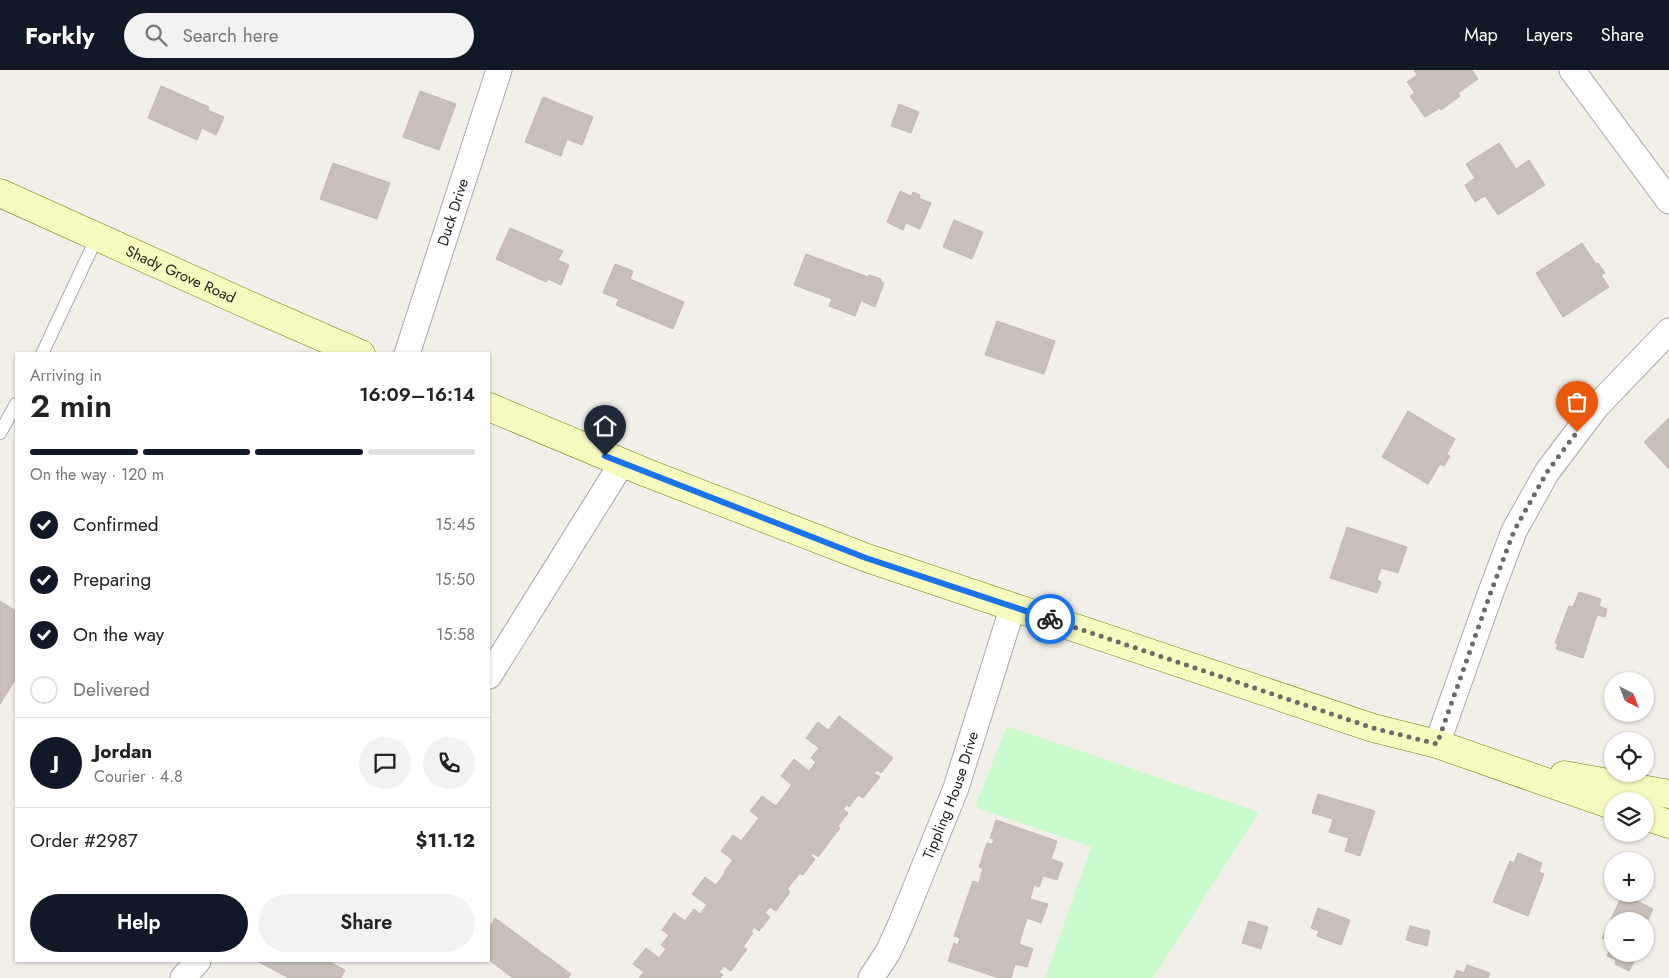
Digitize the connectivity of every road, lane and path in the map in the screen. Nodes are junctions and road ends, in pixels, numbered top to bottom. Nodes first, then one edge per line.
1 (499, 70) edge
2 (1572, 70) edge
3 (0, 193) edge
4 (1669, 201) edge
5 (97, 237) junction
6 (1669, 332) edge
7 (43, 352) edge
8 (356, 352) edge
9 (408, 352) edge
10 (15, 406) edge
11 (490, 408) edge
12 (0, 433) edge
13 (622, 462) junction
14 (1013, 606) junction
15 (490, 674) edge
16 (1437, 744) junction
17 (1478, 760) junction
18 (1669, 794) edge
19 (1604, 802) edge
20 (1654, 819) edge
21 (1669, 824) edge
22 (197, 962) edge
23 (873, 977) edge
24 (183, 978) edge

1 - 9 street, Duck Drive
2 - 4 street
3 - 5 main road, Shady Grove Road
5 - 7 lane
5 - 8 main road, Shady Grove Road
6 - 16 street
10 - 12 lane
11 - 13 main road
13 - 14 main road
13 - 15 street
14 - 16 main road
14 - 23 street, Tippling House Drive
16 - 17 main road
17 - 18 main road
17 - 19 main road
20 - 21 main road
22 - 24 street

